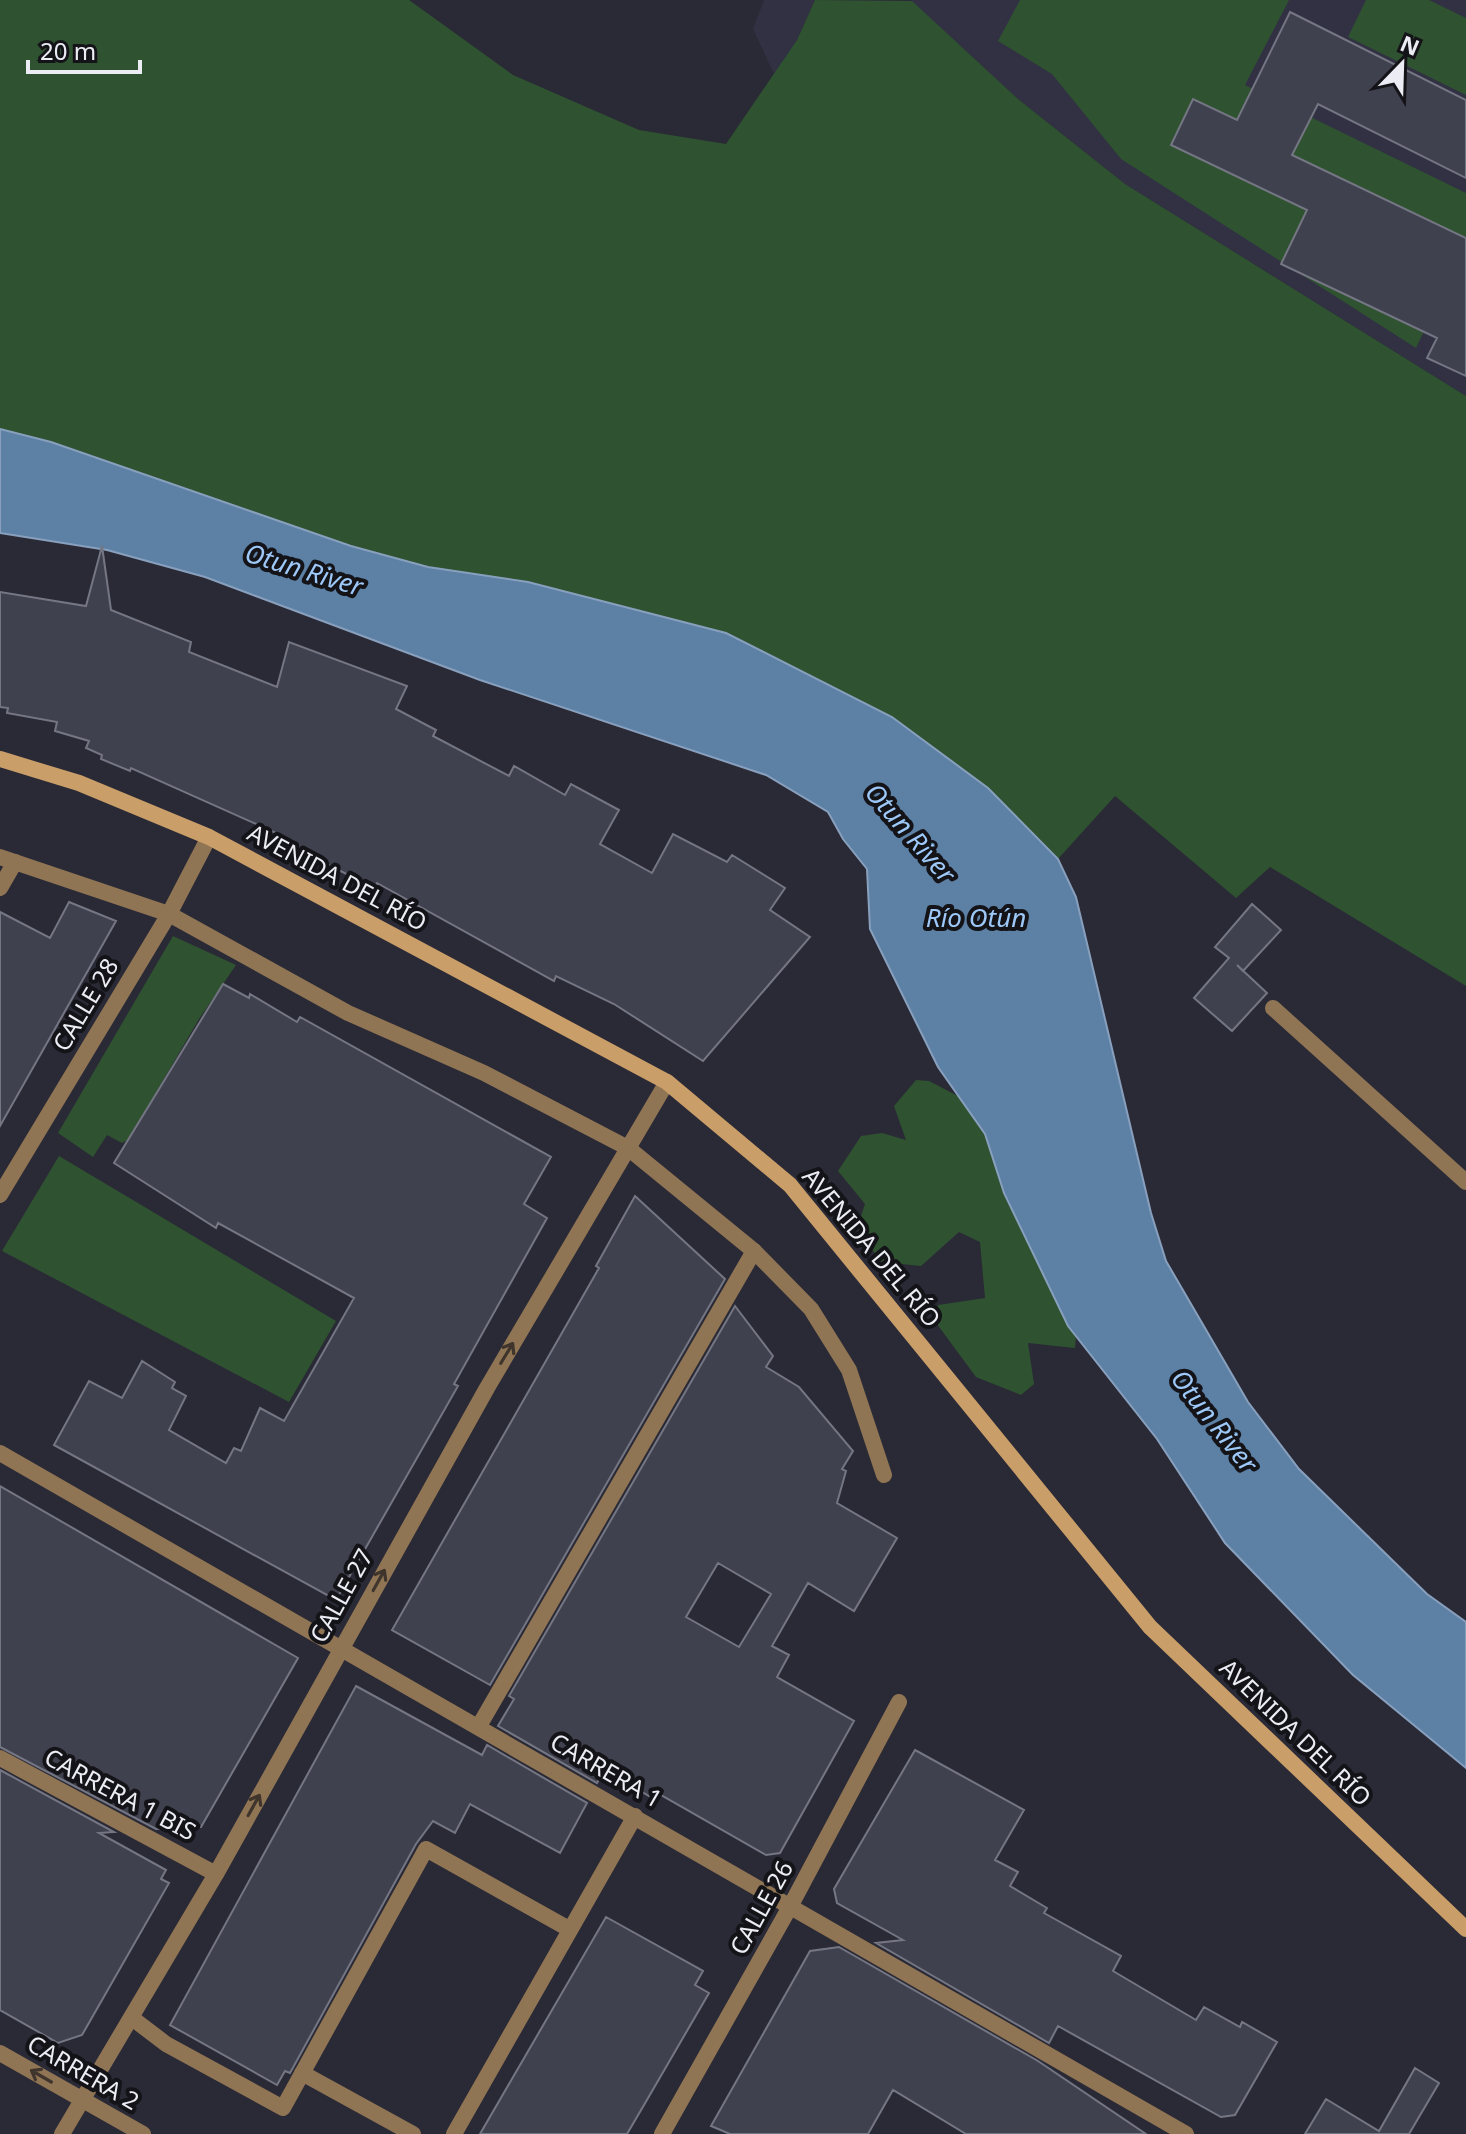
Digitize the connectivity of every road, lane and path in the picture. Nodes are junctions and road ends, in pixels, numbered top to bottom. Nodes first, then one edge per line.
1 (0, 759) edge
2 (209, 837) junction
3 (8, 859) edge
4 (0, 888) edge
5 (169, 914) junction
6 (1273, 1008) dead end
7 (667, 1082) junction
8 (628, 1148) junction
9 (1466, 1182) edge
10 (0, 1195) edge
11 (754, 1251) junction
12 (0, 1453) edge
13 (884, 1475) dead end
14 (341, 1648) junction
15 (899, 1702) dead end
16 (479, 1726) junction
17 (0, 1758) edge
18 (635, 1816) junction
19 (216, 1874) junction
20 (791, 1905) junction
21 (569, 1929) junction
22 (1466, 1929) edge
23 (132, 2018) junction
24 (0, 2053) edge
25 (302, 2073) junction
26 (82, 2100) junction
27 (62, 2134) edge
28 (143, 2134) edge
29 (413, 2134) edge
30 (454, 2134) edge
31 (662, 2134) edge
32 (1186, 2134) edge

1 - 2 main road, AVENIDA DEL RÍO
2 - 5 street, CALLE 28
2 - 7 main road, AVENIDA DEL RÍO
3 - 4 street
3 - 5 street
5 - 8 street
5 - 10 street, CALLE 28
6 - 9 street
7 - 8 street, CALLE 27
7 - 22 main road, AVENIDA DEL RÍO
8 - 11 street
14 -> 8 street, CALLE 27
11 - 13 street
11 - 16 street
12 - 14 street, CARRERA 1
14 - 16 street, CARRERA 1
19 -> 14 street, CALLE 27
15 - 20 street, CALLE 26
16 - 18 street, CARRERA 1
17 - 19 street, CARRERA 1 BIS
18 - 20 street, CARRERA 1
18 - 21 street
19 - 23 street, CALLE 27
20 - 31 street, CALLE 26
20 - 32 street, CARRERA 1
21 - 25 street
21 - 30 street
23 - 25 street
23 - 26 street, CALLE 27
26 -> 24 street, CARRERA 2
25 - 29 street
26 - 27 street, CALLE 27
26 - 28 street, CARRERA 2

